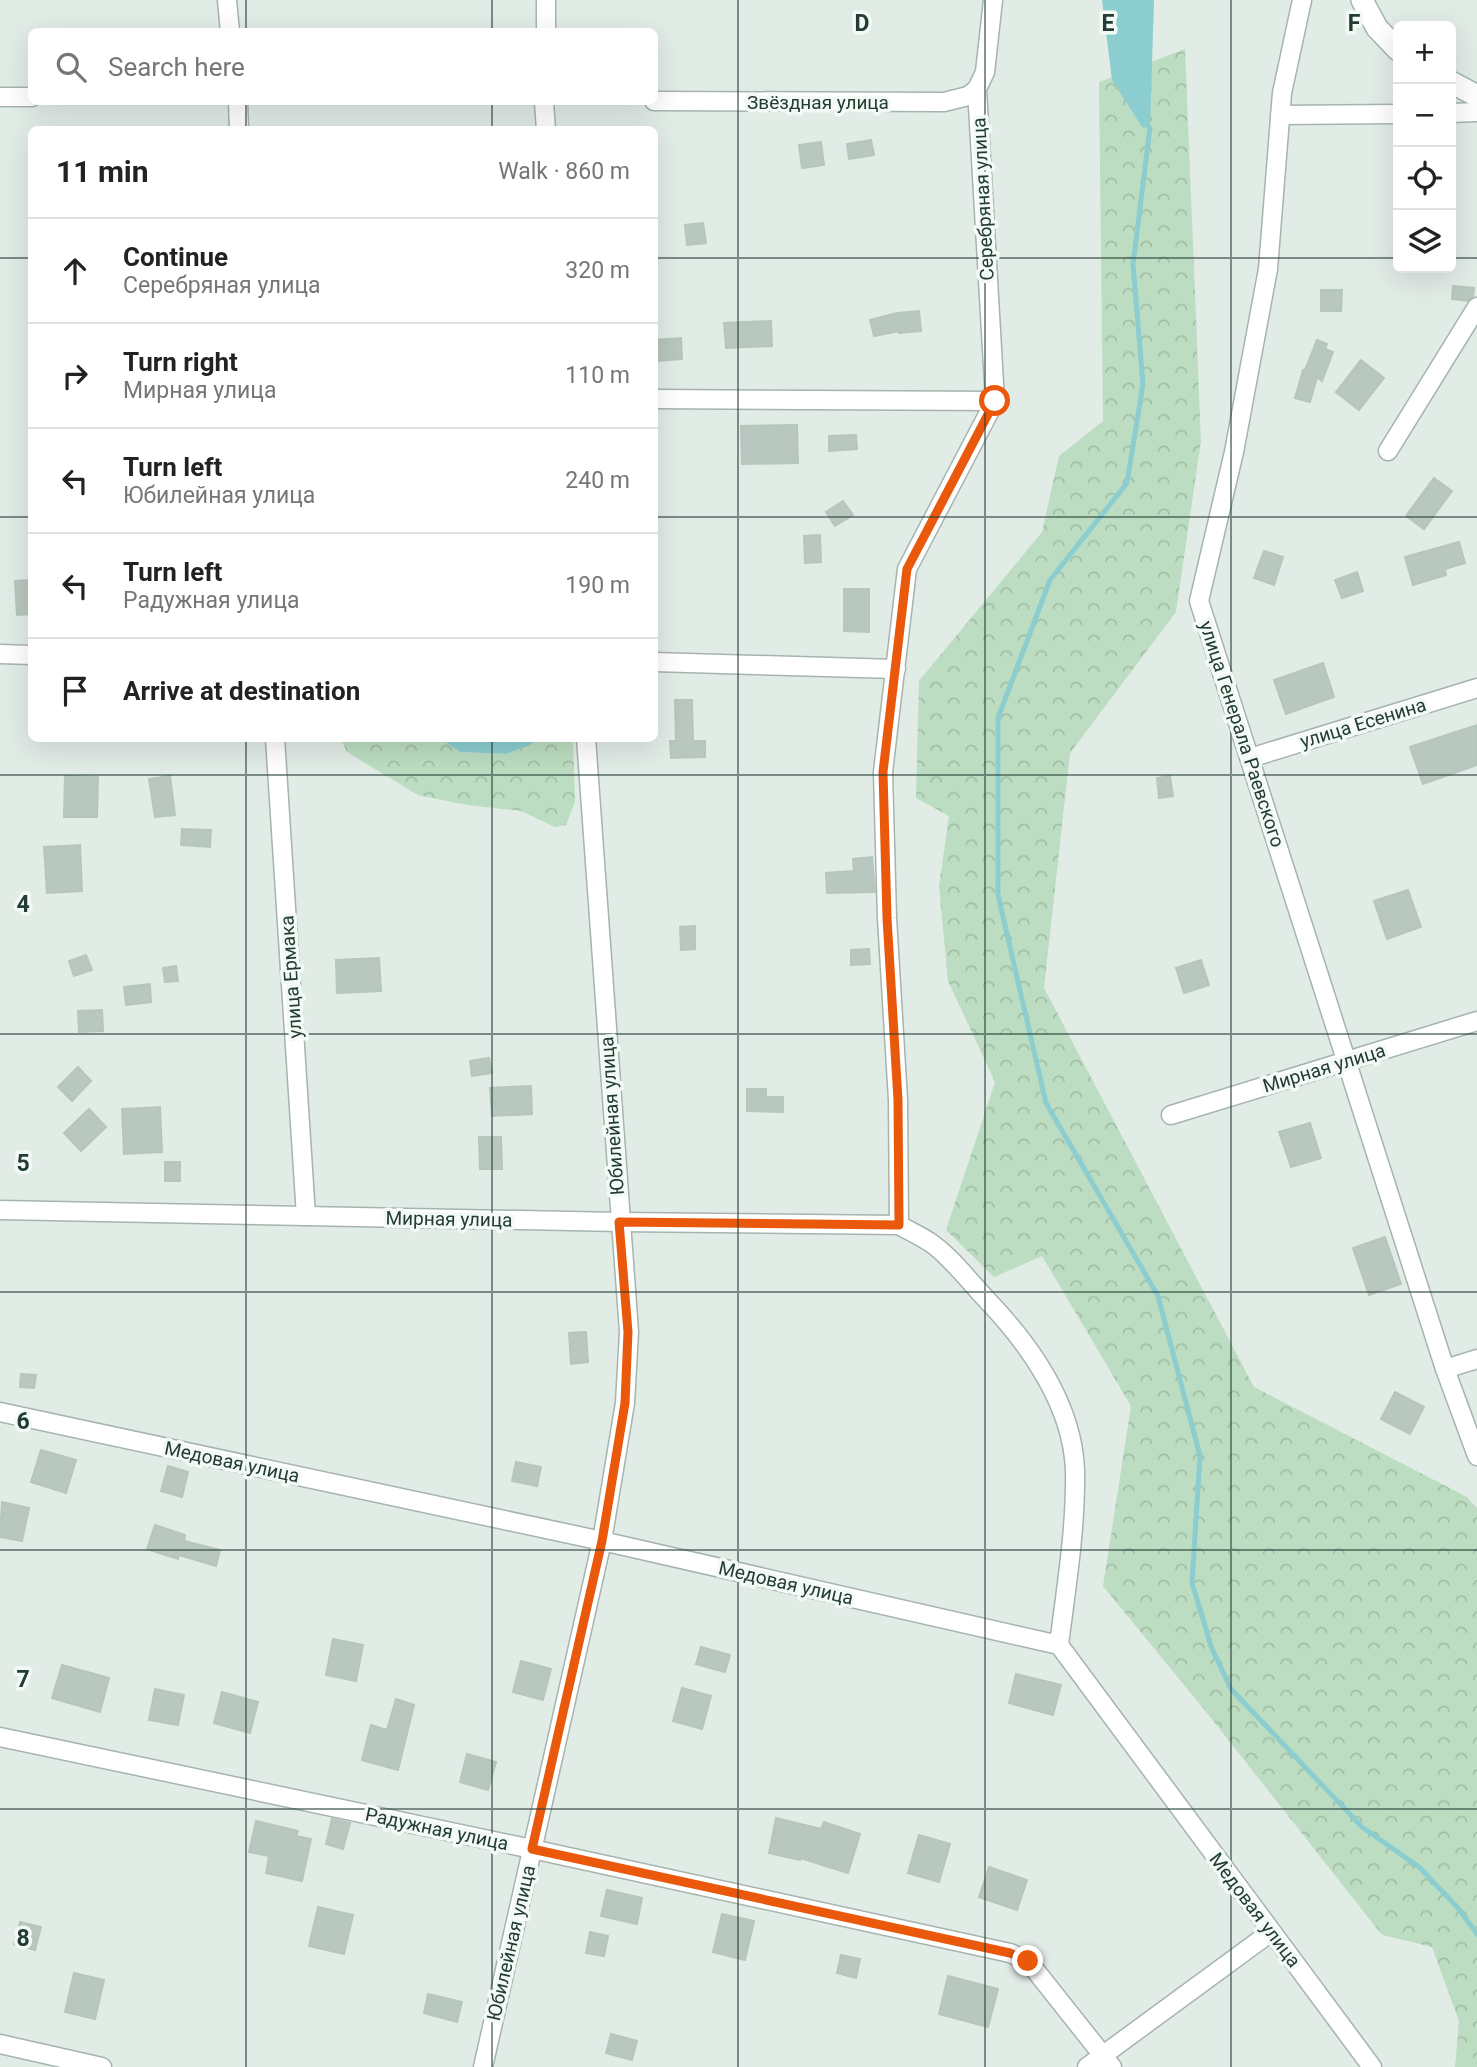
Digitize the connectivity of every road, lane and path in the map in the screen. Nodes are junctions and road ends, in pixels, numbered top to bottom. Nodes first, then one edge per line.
1 (227, 0) edge
2 (546, 0) edge
3 (993, 0) edge
4 (1302, 0) edge
5 (1362, 0) edge
6 (230, 28) edge
7 (546, 28) edge
8 (1393, 45) edge
9 (1455, 84) edge
10 (977, 89) junction
11 (1477, 96) edge
12 (0, 97) edge
13 (28, 97) edge
14 (658, 101) edge
15 (237, 105) edge
16 (544, 105) edge
17 (1477, 112) edge
18 (1456, 113) edge
19 (1393, 114) edge
20 (1280, 115) junction
21 (239, 126) edge
22 (546, 126) edge
23 (1477, 307) edge
24 (658, 399) edge
25 (995, 401) junction
26 (1388, 450) dead end
27 (0, 654) edge
28 (28, 655) edge
29 (658, 662) edge
30 (896, 669) junction
31 (1477, 688) edge
32 (275, 742) edge
33 (586, 742) edge
34 (1250, 758) junction
35 (1477, 1021) edge
36 (1348, 1062) junction
37 (1171, 1115) dead end
38 (0, 1210) edge
39 (306, 1216) junction
40 (619, 1222) junction
41 (899, 1225) junction
42 (1477, 1359) edge
43 (1445, 1369) junction
44 (0, 1412) edge
45 (1477, 1456) edge
46 (602, 1541) junction
47 (1059, 1646) junction
48 (0, 1737) edge
49 (532, 1849) junction
50 (1271, 1932) junction
51 (0, 2044) edge
52 (1107, 2061) edge
53 (102, 2067) edge
54 (483, 2067) edge
55 (1087, 2067) edge
56 (1372, 2067) edge

1 - 6 street
2 - 7 street
3 - 10 street, Серебряная улица
4 - 20 street, улица Генерала Раевского
5 - 8 street
9 - 11 street
10 - 14 street, Звёздная улица
10 - 25 street, Серебряная улица
12 - 13 street
15 - 21 street
16 - 22 street
17 - 18 street
19 - 20 street
20 - 34 street, улица Генерала Раевского
23 - 26 street
24 - 25 street
25 - 30 street
27 - 28 street
29 - 30 street
30 - 41 street
31 - 34 street, улица Есенина
32 - 39 street, улица Ермака
33 - 40 street, Юбилейная улица
34 - 36 street, улица Генерала Раевского
35 - 36 street, Мирная улица
36 - 37 street, Мирная улица
36 - 43 street, улица Генерала Раевского
38 - 39 street, Мирная улица
39 - 40 street, Мирная улица
40 - 41 street, Мирная улица
40 - 46 street, Юбилейная улица
41 - 47 street
42 - 43 street
43 - 45 street, улица Генерала Раевского
44 - 46 street, Медовая улица
46 - 47 street, Медовая улица
46 - 49 street, Юбилейная улица
47 - 50 street, Медовая улица
48 - 49 street, Радужная улица
49 - 52 street, Радужная улица
49 - 54 street, Юбилейная улица
50 - 52 street
50 - 56 street, Медовая улица
51 - 53 street
52 - 55 street

